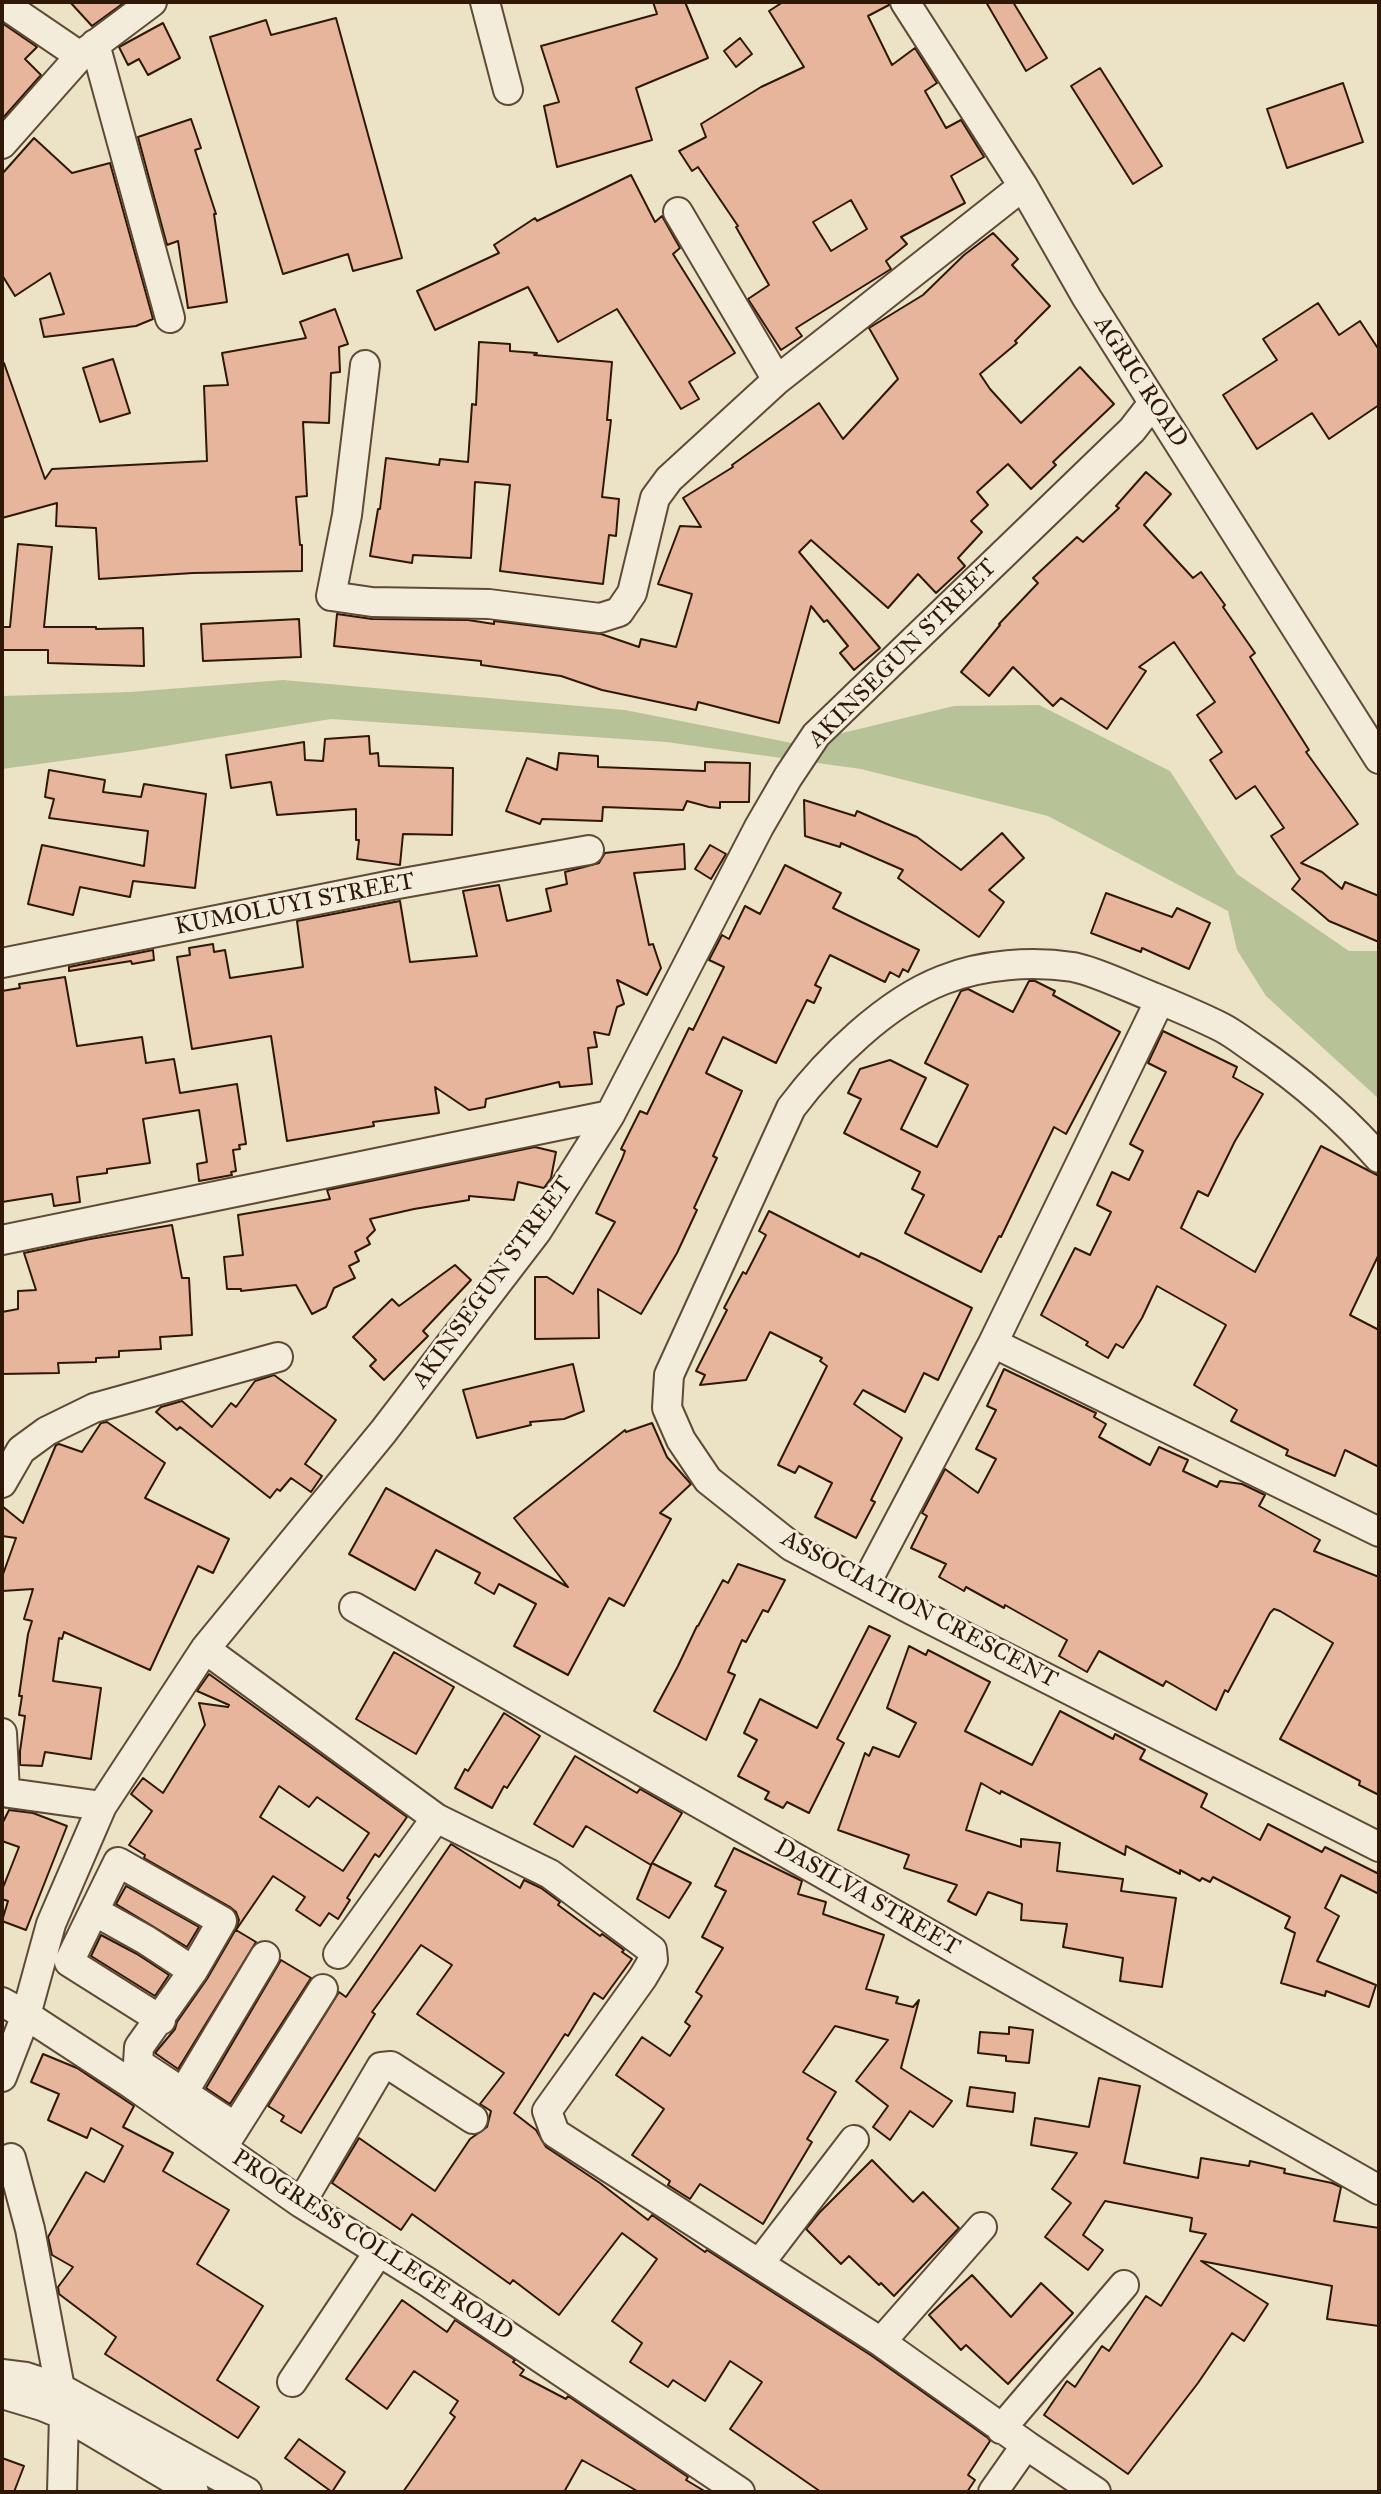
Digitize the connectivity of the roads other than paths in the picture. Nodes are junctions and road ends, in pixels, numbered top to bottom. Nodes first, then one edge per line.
1 (152, 2) edge
2 (485, 2) edge
3 (905, 2) edge
4 (2, 3) edge
5 (88, 50) junction
6 (508, 90) dead end
7 (2, 144) edge
8 (1023, 186) junction
9 (678, 212) dead end
10 (170, 318) dead end
11 (365, 365) dead end
12 (777, 380) junction
13 (1153, 403) junction
14 (1379, 759) edge
15 (589, 850) dead end
16 (2, 963) edge
17 (1160, 1000) junction
18 (610, 1115) junction
19 (1379, 1158) edge
20 (2, 1240) edge
21 (993, 1343) junction
22 (278, 1357) dead end
23 (2, 1483) edge
24 (1379, 1532) edge
25 (865, 1585) junction
26 (354, 1607) dead end
27 (205, 1649) junction
28 (2, 1733) edge
29 (3, 1792) edge
30 (102, 1806) junction
31 (436, 1818) junction
32 (1379, 1847) edge
33 (94, 1910) junction
34 (338, 1954) dead end
35 (265, 1956) dead end
36 (193, 1971) junction
37 (323, 1989) dead end
38 (14, 2008) edge
39 (161, 2020) junction
40 (2, 2077) edge
41 (183, 2093) junction
42 (473, 2119) dead end
43 (229, 2137) junction
44 (854, 2140) dead end
45 (11, 2158) dead end
46 (1379, 2190) edge
47 (301, 2203) junction
48 (982, 2227) dead end
49 (378, 2253) junction
50 (759, 2264) junction
51 (1124, 2285) dead end
52 (881, 2342) junction
53 (2, 2374) edge
54 (292, 2382) dead end
55 (2, 2394) edge
56 (62, 2402) junction
57 (1001, 2429) junction
58 (1026, 2445) junction
59 (62, 2492) edge
60 (194, 2492) edge
61 (247, 2492) edge
62 (740, 2492) edge
63 (993, 2492) edge
64 (1096, 2492) edge

1 - 5 street
2 - 6 street
3 - 8 street, AGRIC ROAD
4 - 5 street
5 - 7 street
5 - 10 street
8 - 12 street
8 - 13 street, AGRIC ROAD
9 - 12 street
11 - 12 street
13 - 14 street, AGRIC ROAD
13 - 18 street, AKINSEGUN STREET
15 - 16 street, KUMOLUYI STREET
17 - 19 street, ASSOCIATION CRESCENT
17 - 21 street
17 - 25 street, ASSOCIATION CRESCENT
18 - 20 street
18 - 27 street, AKINSEGUN STREET
21 - 24 street
21 - 25 street
22 - 23 street
25 - 32 street, ASSOCIATION CRESCENT
26 - 46 street, DASILVA STREET
27 - 30 street, AKINSEGUN STREET
27 - 31 street
28 - 29 street
29 - 30 street
30 - 38 street, AKINSEGUN STREET
31 - 34 street
31 - 50 street
33 - 36 street
33 - 36 street
33 - 39 street
35 - 41 street
36 - 39 street
37 - 43 street
38 - 40 street, AKINSEGUN STREET
38 - 43 street, PROGRESS COLLEGE ROAD
39 - 41 street
41 - 43 street
42 - 47 street
43 - 47 street, PROGRESS COLLEGE ROAD
44 - 50 street
45 - 56 street
47 - 49 street, PROGRESS COLLEGE ROAD
48 - 52 street
49 - 54 street
49 - 62 street, PROGRESS COLLEGE ROAD
50 - 52 street
51 - 57 street
52 - 57 street
53 - 56 street
55 - 56 street
56 - 59 street
56 - 60 street
56 - 61 street
57 - 58 street
58 - 63 street
58 - 64 street

